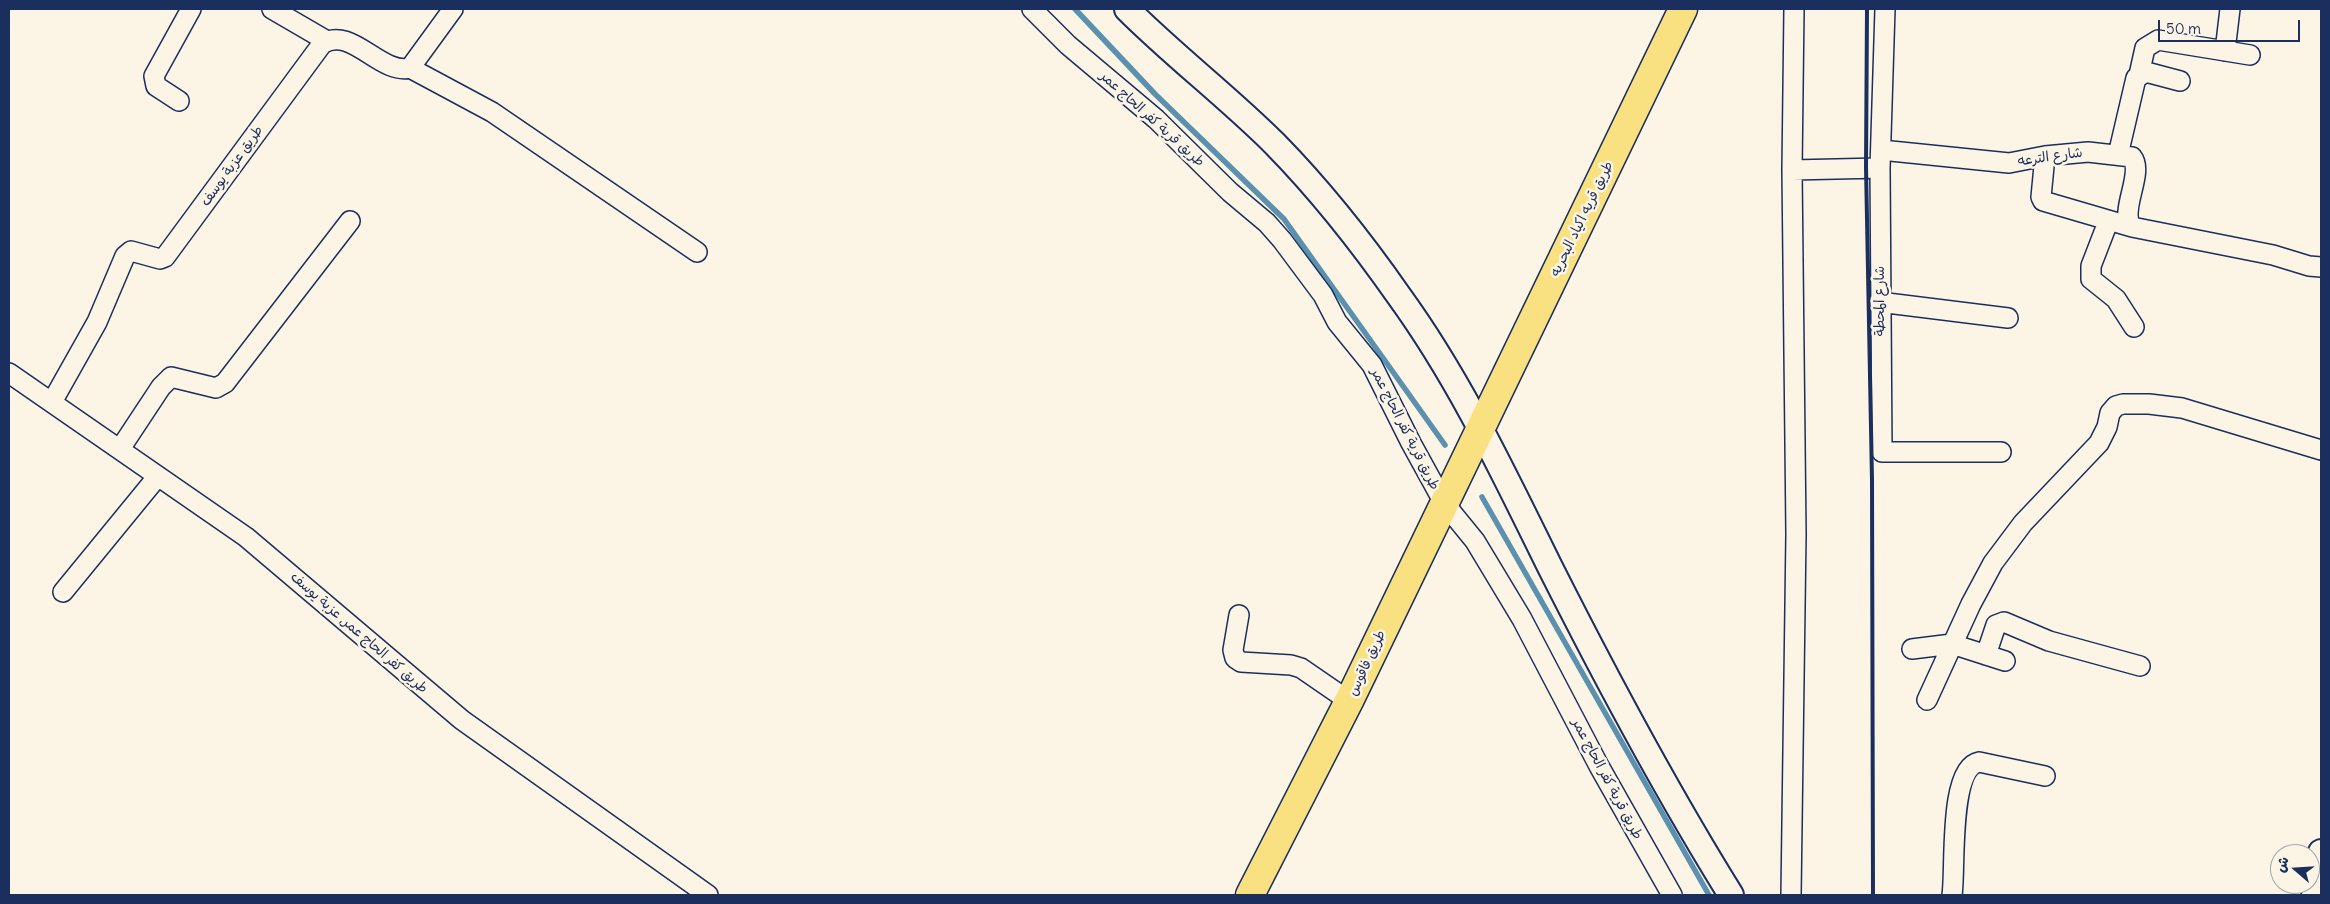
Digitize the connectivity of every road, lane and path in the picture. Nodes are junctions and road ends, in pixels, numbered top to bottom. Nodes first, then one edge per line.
1 (191, 9) edge
2 (272, 9) edge
3 (453, 9) edge
4 (1032, 9) edge
5 (1127, 9) edge
6 (1683, 9) edge
7 (1794, 9) edge
8 (1885, 9) edge
9 (2230, 9) edge
10 (327, 41) junction
11 (2225, 51) junction
12 (2250, 55) dead end
13 (410, 68) junction
14 (2139, 75) junction
15 (2180, 81) dead end
16 (179, 101) dead end
17 (2118, 155) junction
18 (2045, 156) junction
19 (1880, 159) junction
20 (1792, 170) junction
21 (350, 222) dead end
22 (2108, 222) junction
23 (2132, 227) junction
24 (697, 252) dead end
25 (2321, 267) edge
26 (1879, 302) junction
27 (2008, 318) dead end
28 (2134, 327) dead end
29 (9, 373) edge
30 (52, 402) junction
31 (1481, 429) junction
32 (120, 449) junction
33 (2321, 450) edge
34 (2001, 452) dead end
35 (158, 476) junction
36 (1444, 503) junction
37 (63, 592) dead end
38 (1239, 615) dead end
39 (1952, 644) junction
40 (1912, 649) dead end
41 (1986, 655) junction
42 (2005, 661) dead end
43 (2140, 666) dead end
44 (1926, 700) dead end
45 (1349, 701) junction
46 (2045, 776) dead end
47 (2321, 852) edge
48 (708, 895) edge
49 (1250, 895) edge
50 (1672, 895) edge
51 (1731, 895) edge
52 (1791, 895) edge
53 (1952, 895) edge
54 (2314, 895) edge

1 - 16 street
2 - 10 street
3 - 13 street
4 - 36 street, طريق قرية كفر الحاج عمر
5 - 31 street
6 - 31 main road, طريق قريه اكياد البحريه
7 - 20 street
8 - 19 street, شارع المحطة
9 - 11 street
10 - 13 street
10 - 30 street, طريق عزبة يوسف
11 - 12 street
11 - 14 street
13 - 24 street
14 - 15 street
14 - 17 street
17 - 18 street, شارع الترعه
17 - 23 street
18 - 19 street, شارع الترعه
18 - 22 street
19 - 20 street, شارع الترعه
19 - 26 street, شارع المحطة
20 - 52 street
21 - 32 street
22 - 23 street
22 - 28 street
23 - 25 street
26 - 27 street
26 - 34 street, شارع المحطة
29 - 30 street, طريق كفر الحاج عمر, عزبة يوسف
30 - 32 street, طريق كفر الحاج عمر, عزبة يوسف
31 - 36 main road, طريق فاقوس
31 - 51 street
32 - 35 street, طريق كفر الحاج عمر, عزبة يوسف
33 - 39 street
35 - 37 street
35 - 48 street, طريق كفر الحاج عمر, عزبة يوسف
36 - 45 main road, طريق فاقوس
36 - 50 street, طريق قرية كفر الحاج عمر
38 - 45 street
39 - 40 street
39 - 41 street
39 - 44 street
41 - 42 street
41 - 43 street
45 - 49 main road, طريق فاقوس
46 - 53 street
47 - 54 street

